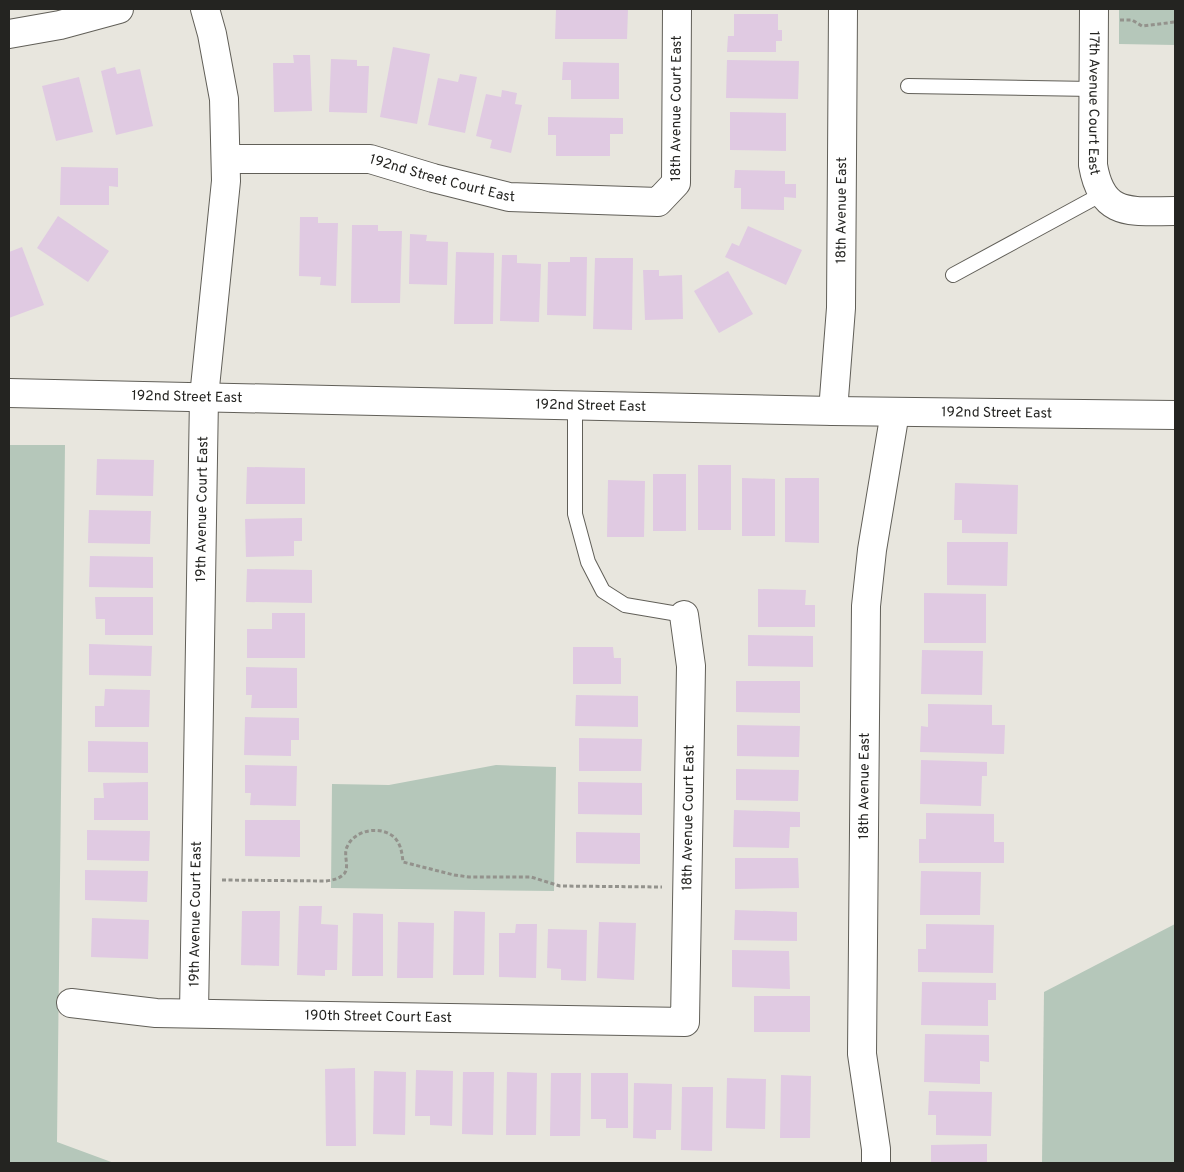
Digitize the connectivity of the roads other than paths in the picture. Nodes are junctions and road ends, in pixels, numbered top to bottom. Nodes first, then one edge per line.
1 (119, 9) edge
2 (205, 9) edge
3 (677, 9) edge
4 (843, 9) edge
5 (1094, 14) edge
6 (9, 34) edge
7 (908, 86) dead end
8 (1094, 89) junction
9 (226, 159) junction
10 (1102, 194) junction
11 (658, 202) joint
12 (1175, 211) edge
13 (953, 275) dead end
14 (9, 392) edge
15 (204, 397) junction
16 (575, 405) junction
17 (834, 411) junction
18 (895, 412) junction
19 (1175, 415) edge
20 (684, 615) joint
21 (71, 1003) dead end
22 (194, 1013) junction
23 (686, 1022) joint
24 (876, 1163) edge

1 - 6 street
2 - 9 street, 19th Avenue Court East
3 - 11 street, 18th Avenue Court East
4 - 17 street, 18th Avenue East
5 - 8 street, 17th Avenue Court East
7 - 8 lane
8 - 10 street, 17th Avenue Court East
9 - 11 street, 192nd Street Court East
9 - 15 street, 19th Avenue Court East
10 - 12 street
10 - 13 lane
14 - 15 street, 192nd Street East
15 - 16 street, 192nd Street East
15 - 22 street, 19th Avenue Court East
16 - 17 street, 192nd Street East
16 - 20 lane
17 - 18 street, 192nd Street East
18 - 19 street, 192nd Street East
18 - 24 street, 18th Avenue East
20 - 23 street, 18th Avenue Court East
21 - 22 street, 190th Street Court East
22 - 23 street, 190th Street Court East

